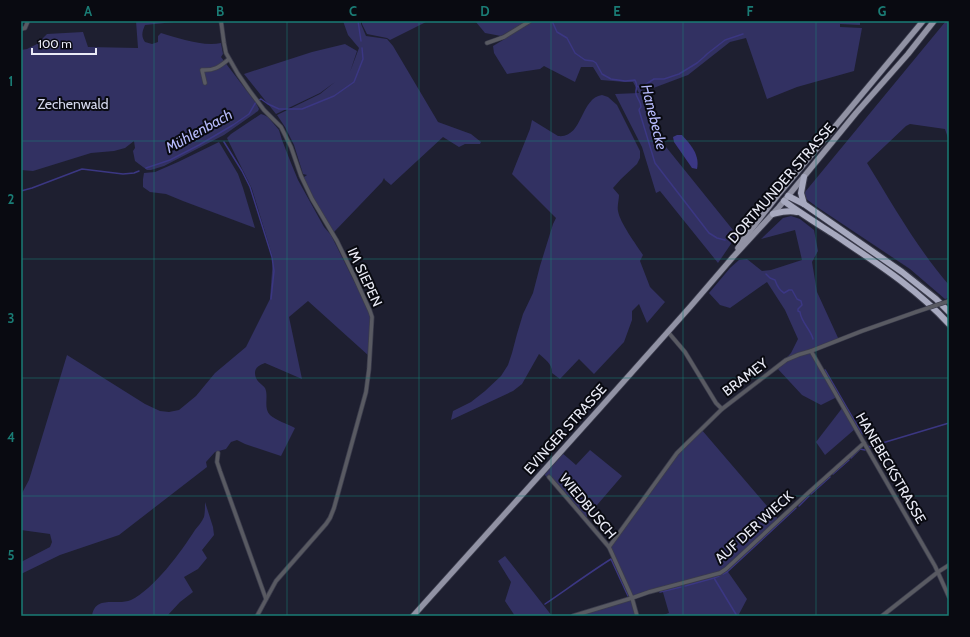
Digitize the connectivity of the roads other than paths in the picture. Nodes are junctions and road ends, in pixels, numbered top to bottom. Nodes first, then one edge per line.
1 (28, 21) edge
2 (221, 21) edge
3 (530, 21) edge
4 (923, 21) edge
5 (934, 21) edge
6 (21, 29) edge
7 (487, 43) dead end
8 (229, 59) junction
9 (205, 83) dead end
10 (804, 177) junction
11 (784, 195) junction
12 (804, 204) junction
13 (800, 212) junction
14 (773, 214) junction
15 (733, 257) junction
16 (949, 301) edge
17 (949, 312) edge
18 (949, 324) edge
19 (668, 332) junction
20 (811, 351) junction
21 (722, 409) junction
22 (864, 443) junction
23 (218, 453) dead end
24 (549, 477) dead end
25 (609, 547) junction
26 (949, 565) edge
27 (938, 572) junction
28 (949, 597) edge
29 (632, 598) junction
30 (266, 599) junction
31 (257, 616) edge
32 (413, 616) edge
33 (573, 616) edge
34 (637, 616) edge
35 (882, 616) edge

1 - 6 street
2 - 8 street, IM SIEPEN
3 - 7 street
4 - 11 main road, DORTMUNDER STRASSE
5 - 10 main road, DORTMUNDER STRASSE
8 - 9 street
8 - 30 street, IM SIEPEN
10 - 11 main road, DORTMUNDER STRASSE
10 - 12 highway
11 - 12 highway
11 - 13 highway
11 - 14 main road, DORTMUNDER STRASSE
11 - 15 main road, DORTMUNDER STRASSE
12 - 17 highway
13 - 14 highway
13 - 18 highway
14 - 15 main road, DORTMUNDER STRASSE
15 - 19 main road, EVINGER STRASSE
16 - 20 street, BRAMEY, bridge
19 - 21 street
19 - 32 main road, EVINGER STRASSE
20 - 21 street, BRAMEY
20 - 22 street, HANEBECKSTRASSE
21 - 25 street, BRAMEY
22 - 27 street, HANEBECKSTRASSE
22 - 29 street, AUF DER WIECK
23 - 30 street
24 - 25 street, WIEDBUSCH
25 - 29 street, WIEDBUSCH
26 - 27 street
27 - 28 street, HANEBECKSTRASSE
27 - 35 street
29 - 33 street, AUF DER WIECK
29 - 34 street, WIEDBUSCH
30 - 31 street, IM SIEPEN

